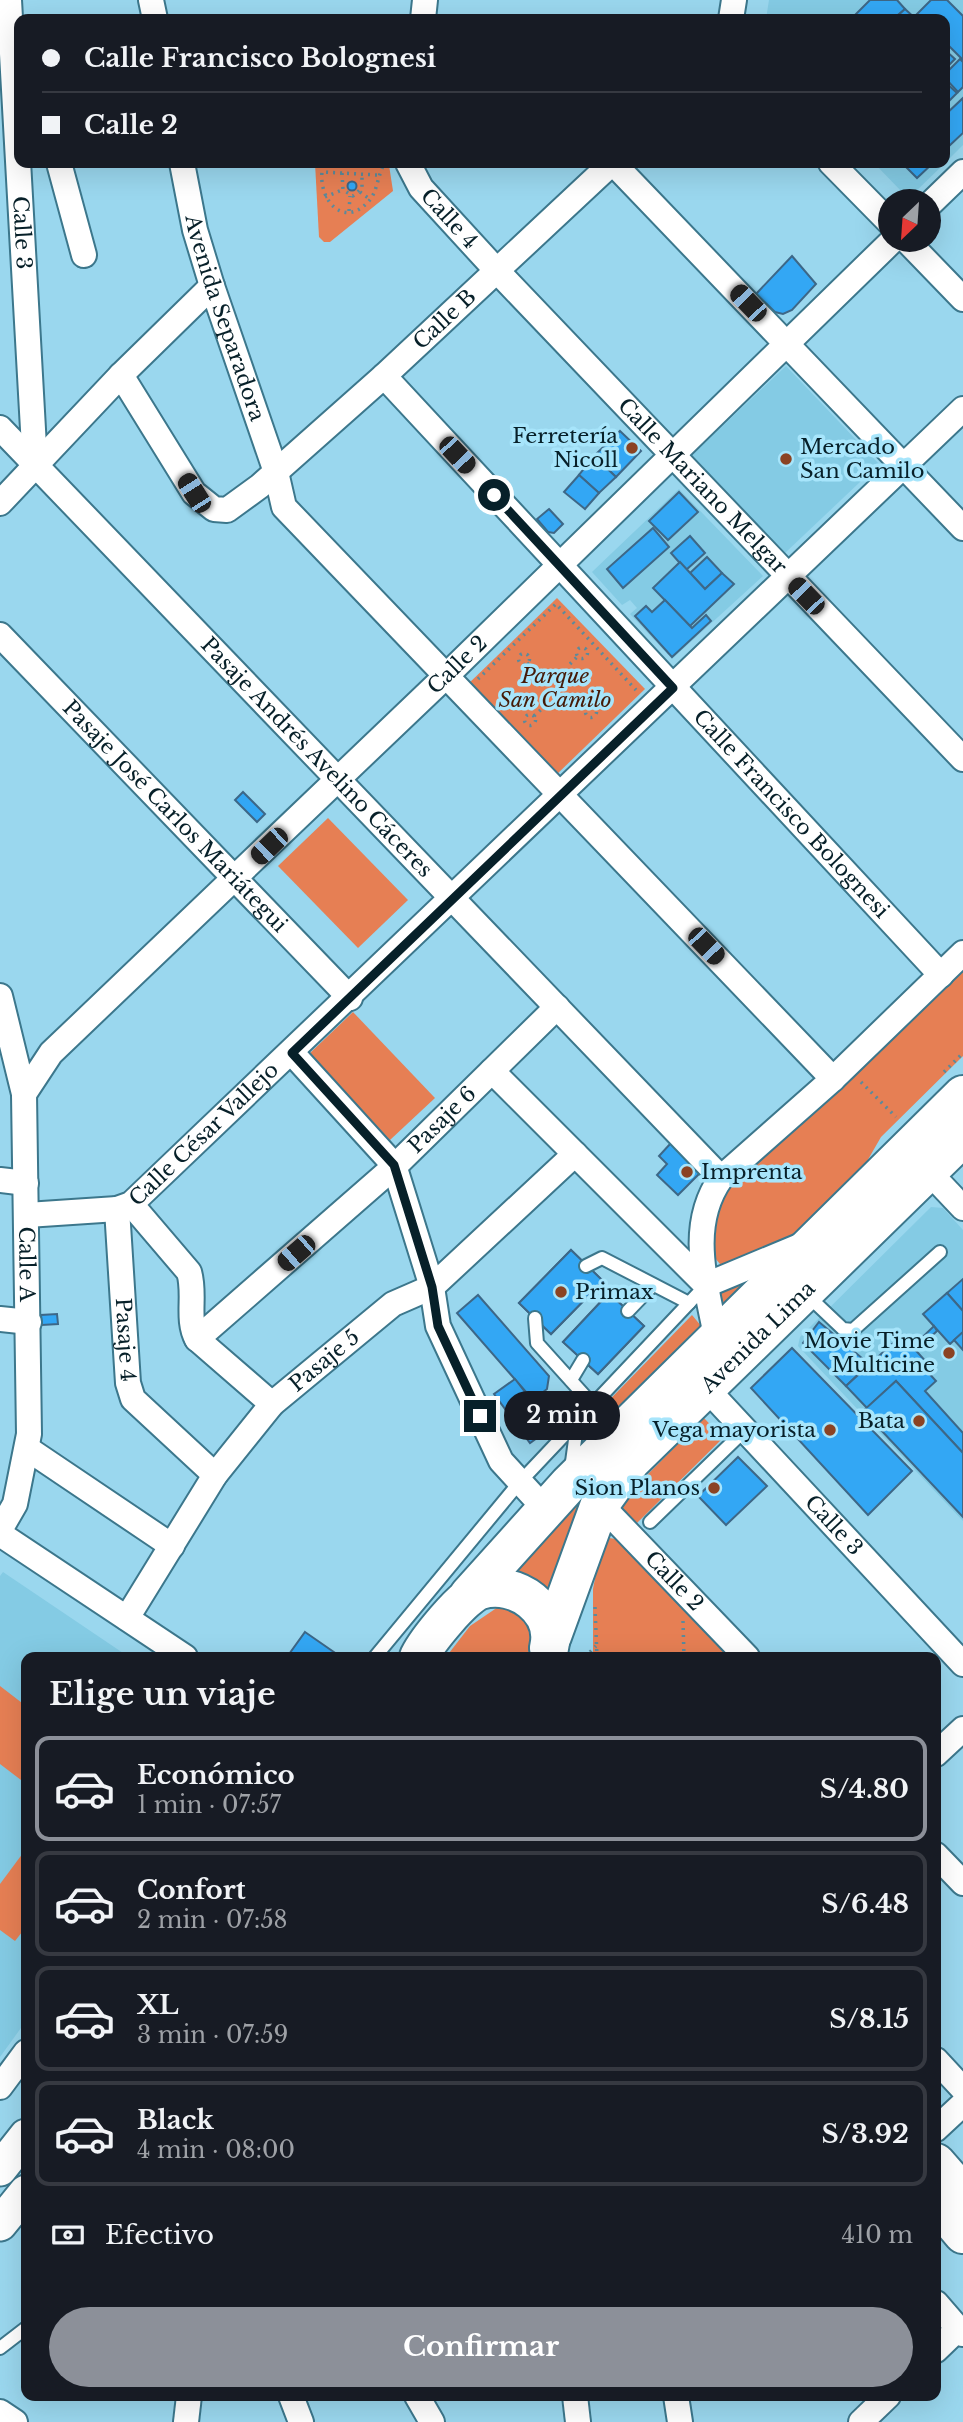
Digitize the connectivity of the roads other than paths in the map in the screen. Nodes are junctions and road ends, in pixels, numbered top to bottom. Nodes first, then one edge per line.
1 (9, 0) edge
2 (11, 57) edge
3 (14, 76) edge
4 (21, 168) edge
5 (60, 168) edge
6 (183, 168) edge
7 (411, 168) edge
8 (608, 168) edge
9 (618, 168) edge
10 (836, 168) edge
11 (963, 172) edge
12 (942, 192) edge
13 (878, 211) edge
14 (881, 252) edge
15 (918, 252) edge
16 (85, 255) dead end
17 (498, 272) junction
18 (212, 286) junction
19 (963, 299) edge
20 (787, 344) junction
21 (121, 375) junction
22 (384, 376) junction
23 (963, 409) edge
24 (0, 428) edge
25 (673, 454) junction
26 (35, 465) junction
27 (904, 466) junction
28 (276, 472) junction
29 (0, 503) edge
30 (963, 528) edge
31 (558, 565) junction
32 (788, 578) junction
33 (0, 635) edge
34 (447, 675) junction
35 (673, 688) junction
36 (963, 760) edge
37 (337, 780) junction
38 (562, 795) junction
39 (235, 879) junction
40 (452, 900) junction
41 (963, 953) edge
42 (941, 975) junction
43 (0, 996) edge
44 (350, 998) junction
45 (557, 1007) junction
46 (4, 1032) edge
47 (292, 1053) junction
48 (492, 1071) junction
49 (839, 1072) junction
50 (24, 1094) junction
51 (963, 1095) edge
52 (963, 1137) edge
53 (575, 1154) junction
54 (395, 1167) junction
55 (928, 1171) junction
56 (721, 1178) junction
57 (0, 1180) edge
58 (26, 1183) junction
59 (124, 1206) junction
60 (963, 1208) edge
61 (27, 1215) junction
62 (811, 1242) junction
63 (940, 1252) dead end
64 (586, 1266) dead end
65 (653, 1285) junction
66 (706, 1285) junction
67 (432, 1287) junction
68 (803, 1292) junction
69 (689, 1303) junction
70 (628, 1311) dead end
71 (535, 1318) dead end
72 (0, 1319) edge
73 (29, 1322) junction
74 (716, 1336) junction
75 (197, 1339) junction
76 (583, 1360) dead end
77 (571, 1380) junction
78 (705, 1387) junction
79 (272, 1404) junction
80 (592, 1404) junction
81 (578, 1418) junction
82 (745, 1430) junction
83 (28, 1450) junction
84 (215, 1475) junction
85 (558, 1495) junction
86 (650, 1522) dead end
87 (0, 1532) edge
88 (172, 1546) junction
89 (469, 1595) junction
90 (127, 1619) junction
91 (557, 1651) edge
92 (177, 1652) edge
93 (380, 1652) edge
94 (422, 1652) edge
95 (741, 1652) edge
96 (963, 1664) edge
97 (963, 1728) edge
98 (941, 1749) edge
99 (941, 1860) edge
100 (963, 1883) edge
101 (21, 2059) edge
102 (941, 2065) edge
103 (0, 2087) edge
104 (963, 2089) edge
105 (963, 2104) edge
106 (941, 2124) edge
107 (21, 2142) edge
108 (0, 2169) edge
109 (941, 2169) edge
110 (963, 2194) edge
111 (21, 2198) edge
112 (941, 2208) edge
113 (0, 2224) edge
114 (963, 2234) edge
115 (941, 2309) edge
116 (21, 2332) edge
117 (961, 2332) edge
118 (941, 2346) edge
119 (0, 2348) edge
120 (293, 2401) edge
121 (420, 2401) edge
122 (576, 2401) edge
123 (677, 2401) edge
124 (883, 2401) edge
125 (0, 2412) edge
126 (15, 2422) edge
127 (301, 2422) edge
128 (432, 2422) edge
129 (578, 2422) edge
130 (680, 2422) edge
131 (861, 2422) edge

1 - 2 street, Calle 3
2 - 3 street, Calle 3
4 - 26 street, Calle 3
5 - 16 street
6 - 18 street, Avenida Separadora
7 - 17 street, Calle 4
8 - 17 street, Calle B
9 - 20 street
10 - 13 street
11 - 12 street
14 - 20 street, Calle 2
15 - 19 street
17 - 22 street, Calle B
17 - 25 street, Calle Mariano Melgar
18 - 21 street
18 - 28 street, Avenida Separadora
20 - 25 street, Calle 2
20 - 27 street
21 - 26 street
21 - 28 street, Calle B
22 - 28 street, Calle B
22 - 31 street, Calle Francisco Bolognesi
23 - 27 street, Calle César Vallejo
24 - 26 street, Pasaje Andrés Avelino Cáceres
25 - 31 street, Calle 2
25 - 32 street, Calle Mariano Melgar
26 - 29 street
26 - 37 street, Pasaje Andrés Avelino Cáceres
27 - 30 street
27 - 32 street, Calle César Vallejo
28 - 34 street, Avenida Separadora
31 - 34 street, Calle 2
31 - 35 street, Calle Francisco Bolognesi
32 - 35 street, Calle César Vallejo
32 - 36 street, Calle Mariano Melgar
33 - 39 street, Pasaje José Carlos Mariátegui
34 - 37 street, Calle 2
34 - 38 street, Avenida Separadora
35 - 38 street, Calle César Vallejo
35 - 42 street, Calle Francisco Bolognesi
37 - 39 street, Calle 2
37 - 40 street, Pasaje Andrés Avelino Cáceres
38 - 40 street, Calle César Vallejo
38 - 49 street, Avenida Separadora
39 - 44 street, Pasaje José Carlos Mariátegui
39 - 50 street, Calle 2
40 - 44 street, Calle César Vallejo
40 - 45 street, Pasaje Andrés Avelino Cáceres
41 - 42 street, Avenida Lima
42 - 49 street, Avenida Lima
43 - 46 street, Calle A
44 - 47 street, Calle César Vallejo
45 - 48 street, Pasaje 6
45 - 56 street, Pasaje Andrés Avelino Cáceres
46 - 50 street, Calle A
47 - 54 street, Calle 2
47 - 59 street, Calle César Vallejo
48 - 53 street
48 - 54 street, Pasaje 6
49 - 56 street, Avenida Lima
50 - 58 street, Calle A
51 - 62 main road, Avenida Lima
52 - 55 main road, Avenida Lima
53 - 66 street
53 - 67 street, Pasaje 5
54 - 67 street, Calle 2
54 - 75 street, Pasaje 6
55 - 60 street
55 - 68 main road, Avenida Lima
56 - 66 street, Avenida Lima
57 - 58 street
58 - 61 street, Calle A
59 - 61 street, Calle César Vallejo
59 - 75 street
59 - 84 street, Pasaje 4
61 - 73 street, Calle A
62 - 66 street
62 - 74 main road, Avenida Lima
63 - 68 lane
64 - 65 lane
65 - 69 lane
65 - 70 lane
66 - 69 lane
66 - 74 street, Avenida Lima
67 - 79 street, Pasaje 5
67 - 85 street, Calle 2
68 - 78 main road, Avenida Lima
69 - 80 lane
71 - 77 lane
72 - 73 street
73 - 83 street, Calle A
74 - 85 main road, Avenida Lima
75 - 79 street
76 - 77 lane
77 - 80 lane
78 - 82 street, Calle 3
78 - 85 main road, Avenida Lima
79 - 84 street, Pasaje 5
80 - 81 lane
81 - 85 lane
81 - 85 lane
82 - 86 lane
82 - 96 street, Calle 3
83 - 87 street, Calle A
83 - 88 street
84 - 88 street, Pasaje 5
85 - 89 main road, Avenida Lima
85 - 91 main road, Avenida Lima
85 - 93 lane
85 - 95 street, Calle 2
87 - 90 street
88 - 90 street, Pasaje 5
89 - 91 main road
89 - 94 main road, Avenida Lima
90 - 92 street
97 - 98 street
99 - 100 street
101 - 103 street
102 - 104 street
105 - 106 street
107 - 108 main road
109 - 110 main road
111 - 113 main road
112 - 114 main road
115 - 117 street
116 - 119 lane
117 - 118 street
120 - 127 street
121 - 128 street
122 - 129 street
123 - 130 street
124 - 131 street
125 - 126 street

